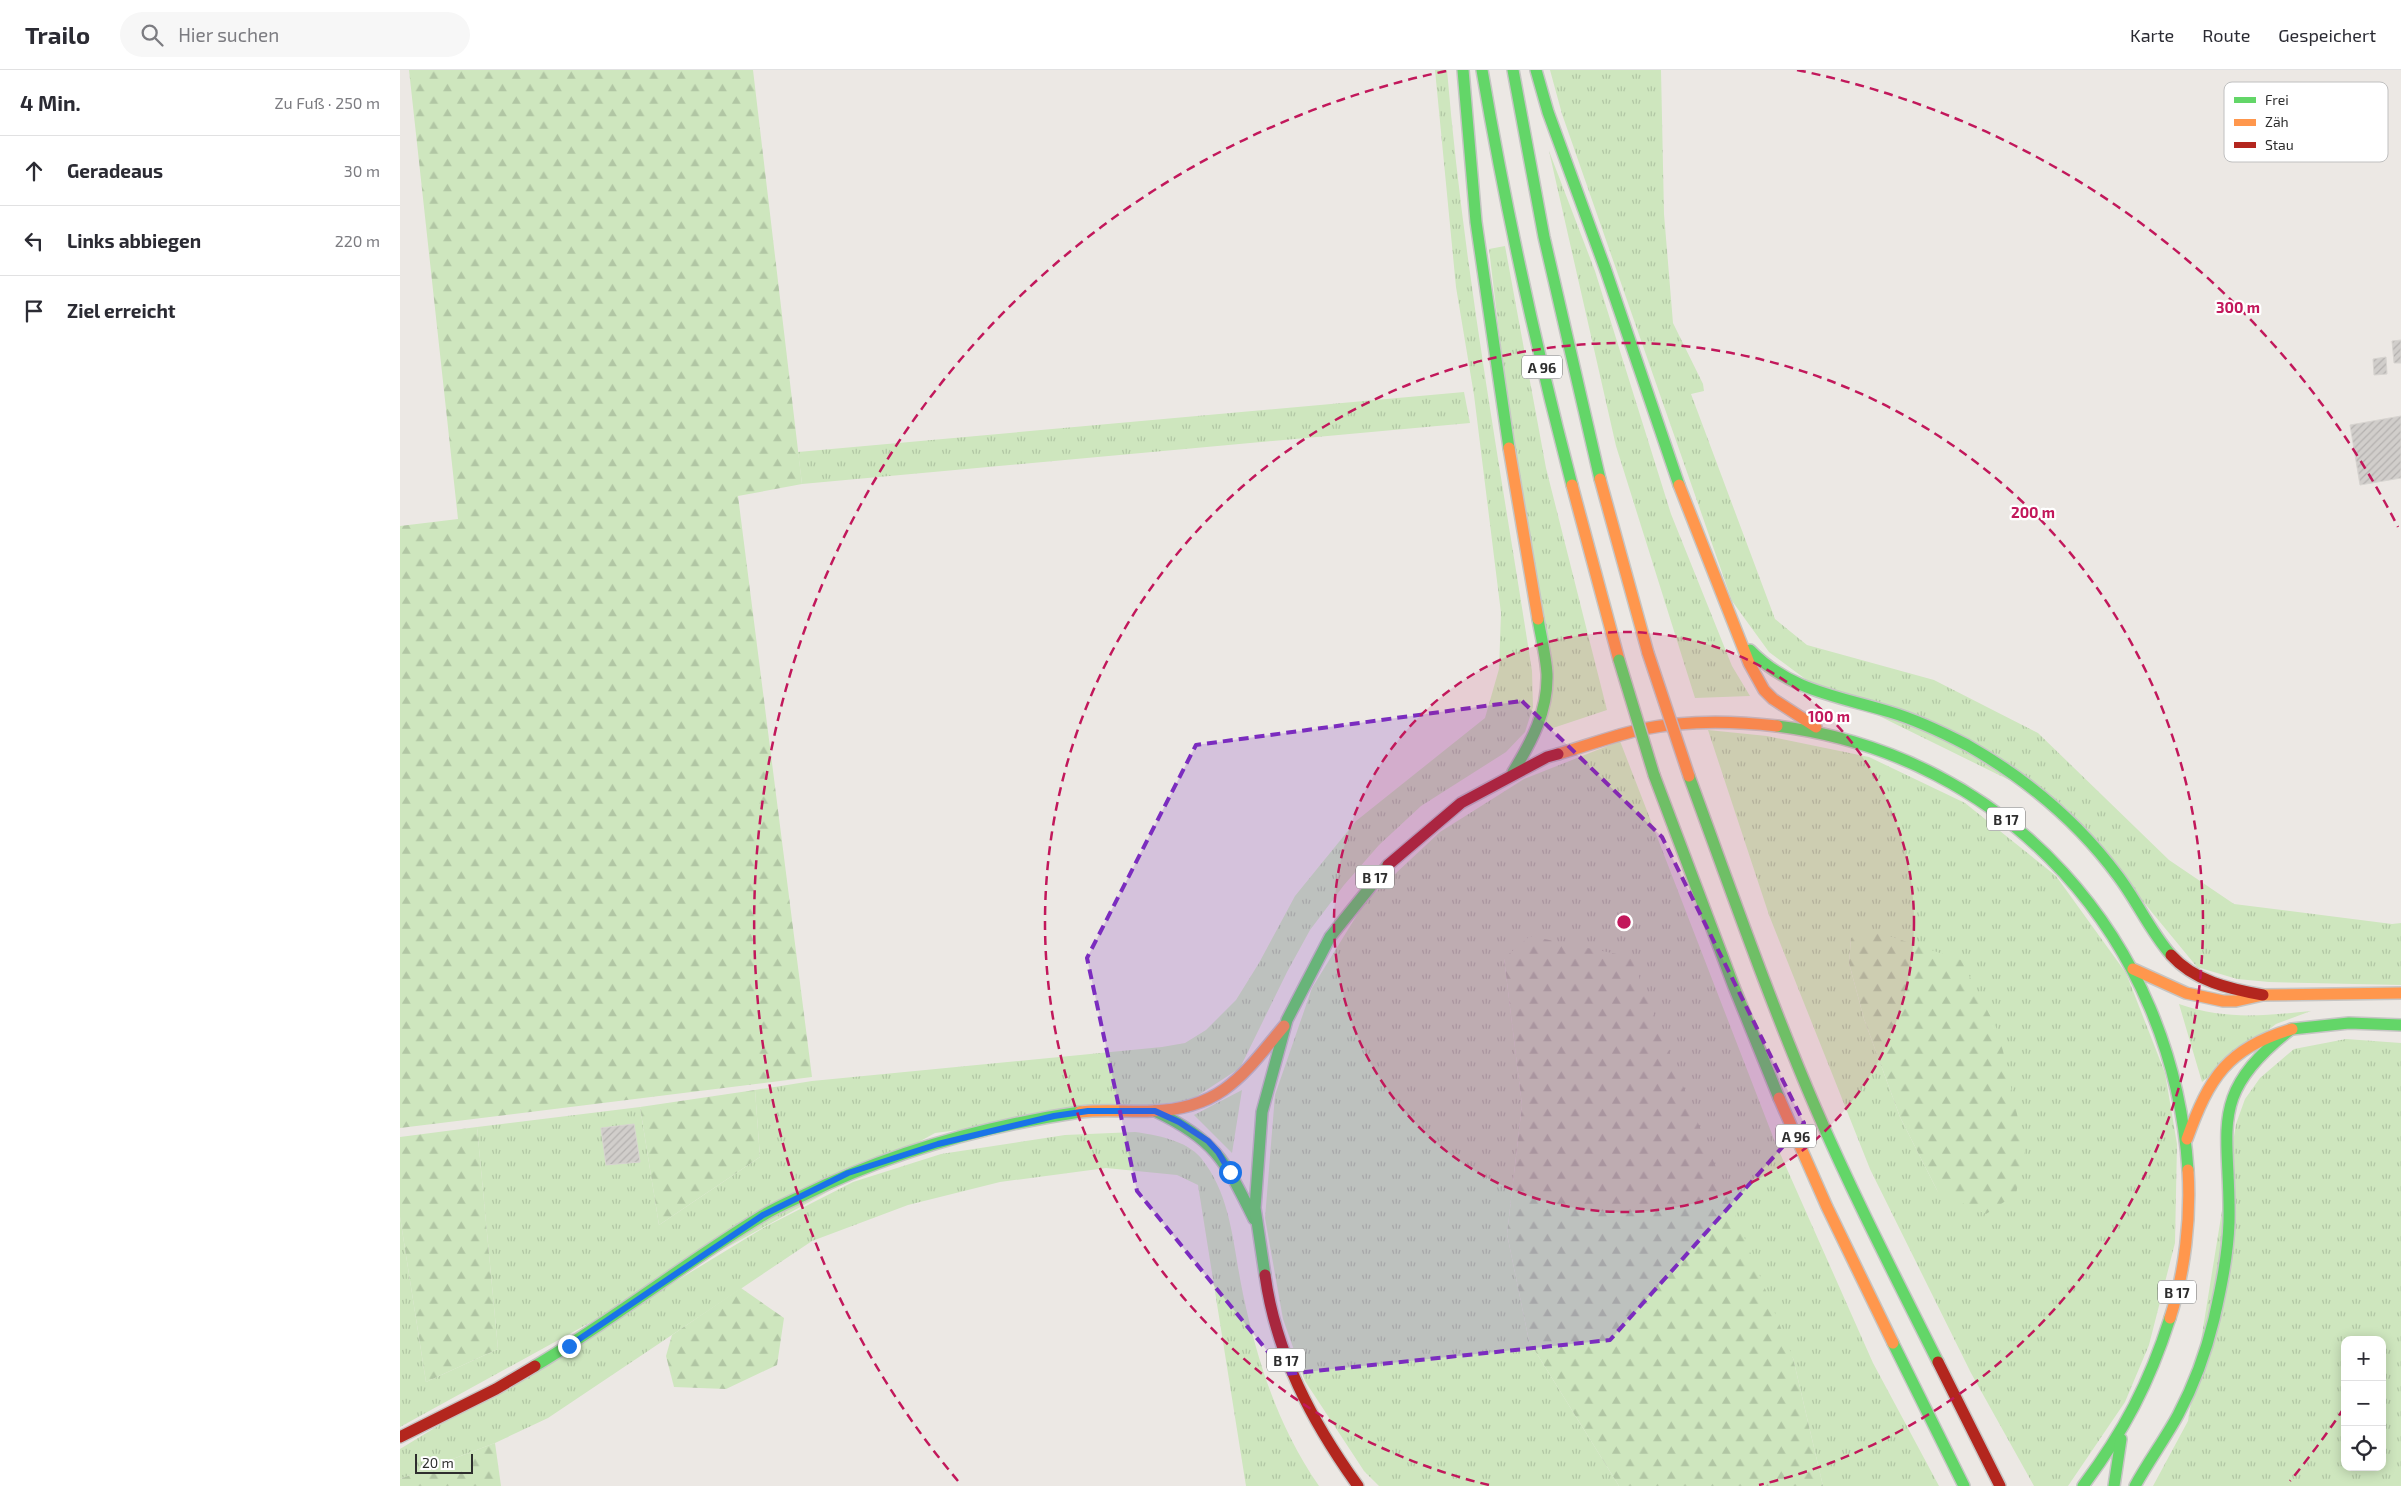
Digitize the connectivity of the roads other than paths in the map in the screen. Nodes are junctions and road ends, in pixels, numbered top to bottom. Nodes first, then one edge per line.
1 (1463, 70) edge
2 (1482, 70) edge
3 (1513, 70) edge
4 (1536, 70) edge
5 (1738, 635) junction
6 (1828, 734) junction
7 (1513, 772) junction
8 (2133, 969) junction
9 (2401, 993) edge
10 (2263, 995) junction
11 (2401, 1025) edge
12 (1284, 1026) junction
13 (2290, 1030) junction
14 (1155, 1111) junction
15 (2186, 1143) junction
16 (1254, 1219) junction
17 (2122, 1430) junction
18 (400, 1437) edge
19 (1358, 1486) edge
20 (1964, 1486) edge
21 (2000, 1486) edge
22 (2083, 1486) edge
23 (2114, 1486) edge
24 (2135, 1486) edge

1 - 7 main road
2 - 20 main road, A 96, bridge
3 - 21 main road, A 96, bridge
4 - 5 main road
5 - 6 main road
5 - 10 main road
6 - 7 main road, B 17
6 - 8 main road, B 17
7 - 12 main road, B 17
8 - 10 main road
8 - 15 main road, B 17
9 - 10 main road
11 - 13 main road, B 17
12 - 14 main road, B 17
12 - 16 main road, B 17
13 - 15 main road, B 17
13 - 24 main road
14 - 16 main road, B 17
14 - 18 main road, B 17
15 - 17 main road, B 17
16 - 19 main road, B 17
17 - 22 main road, B 17
17 - 23 main road

